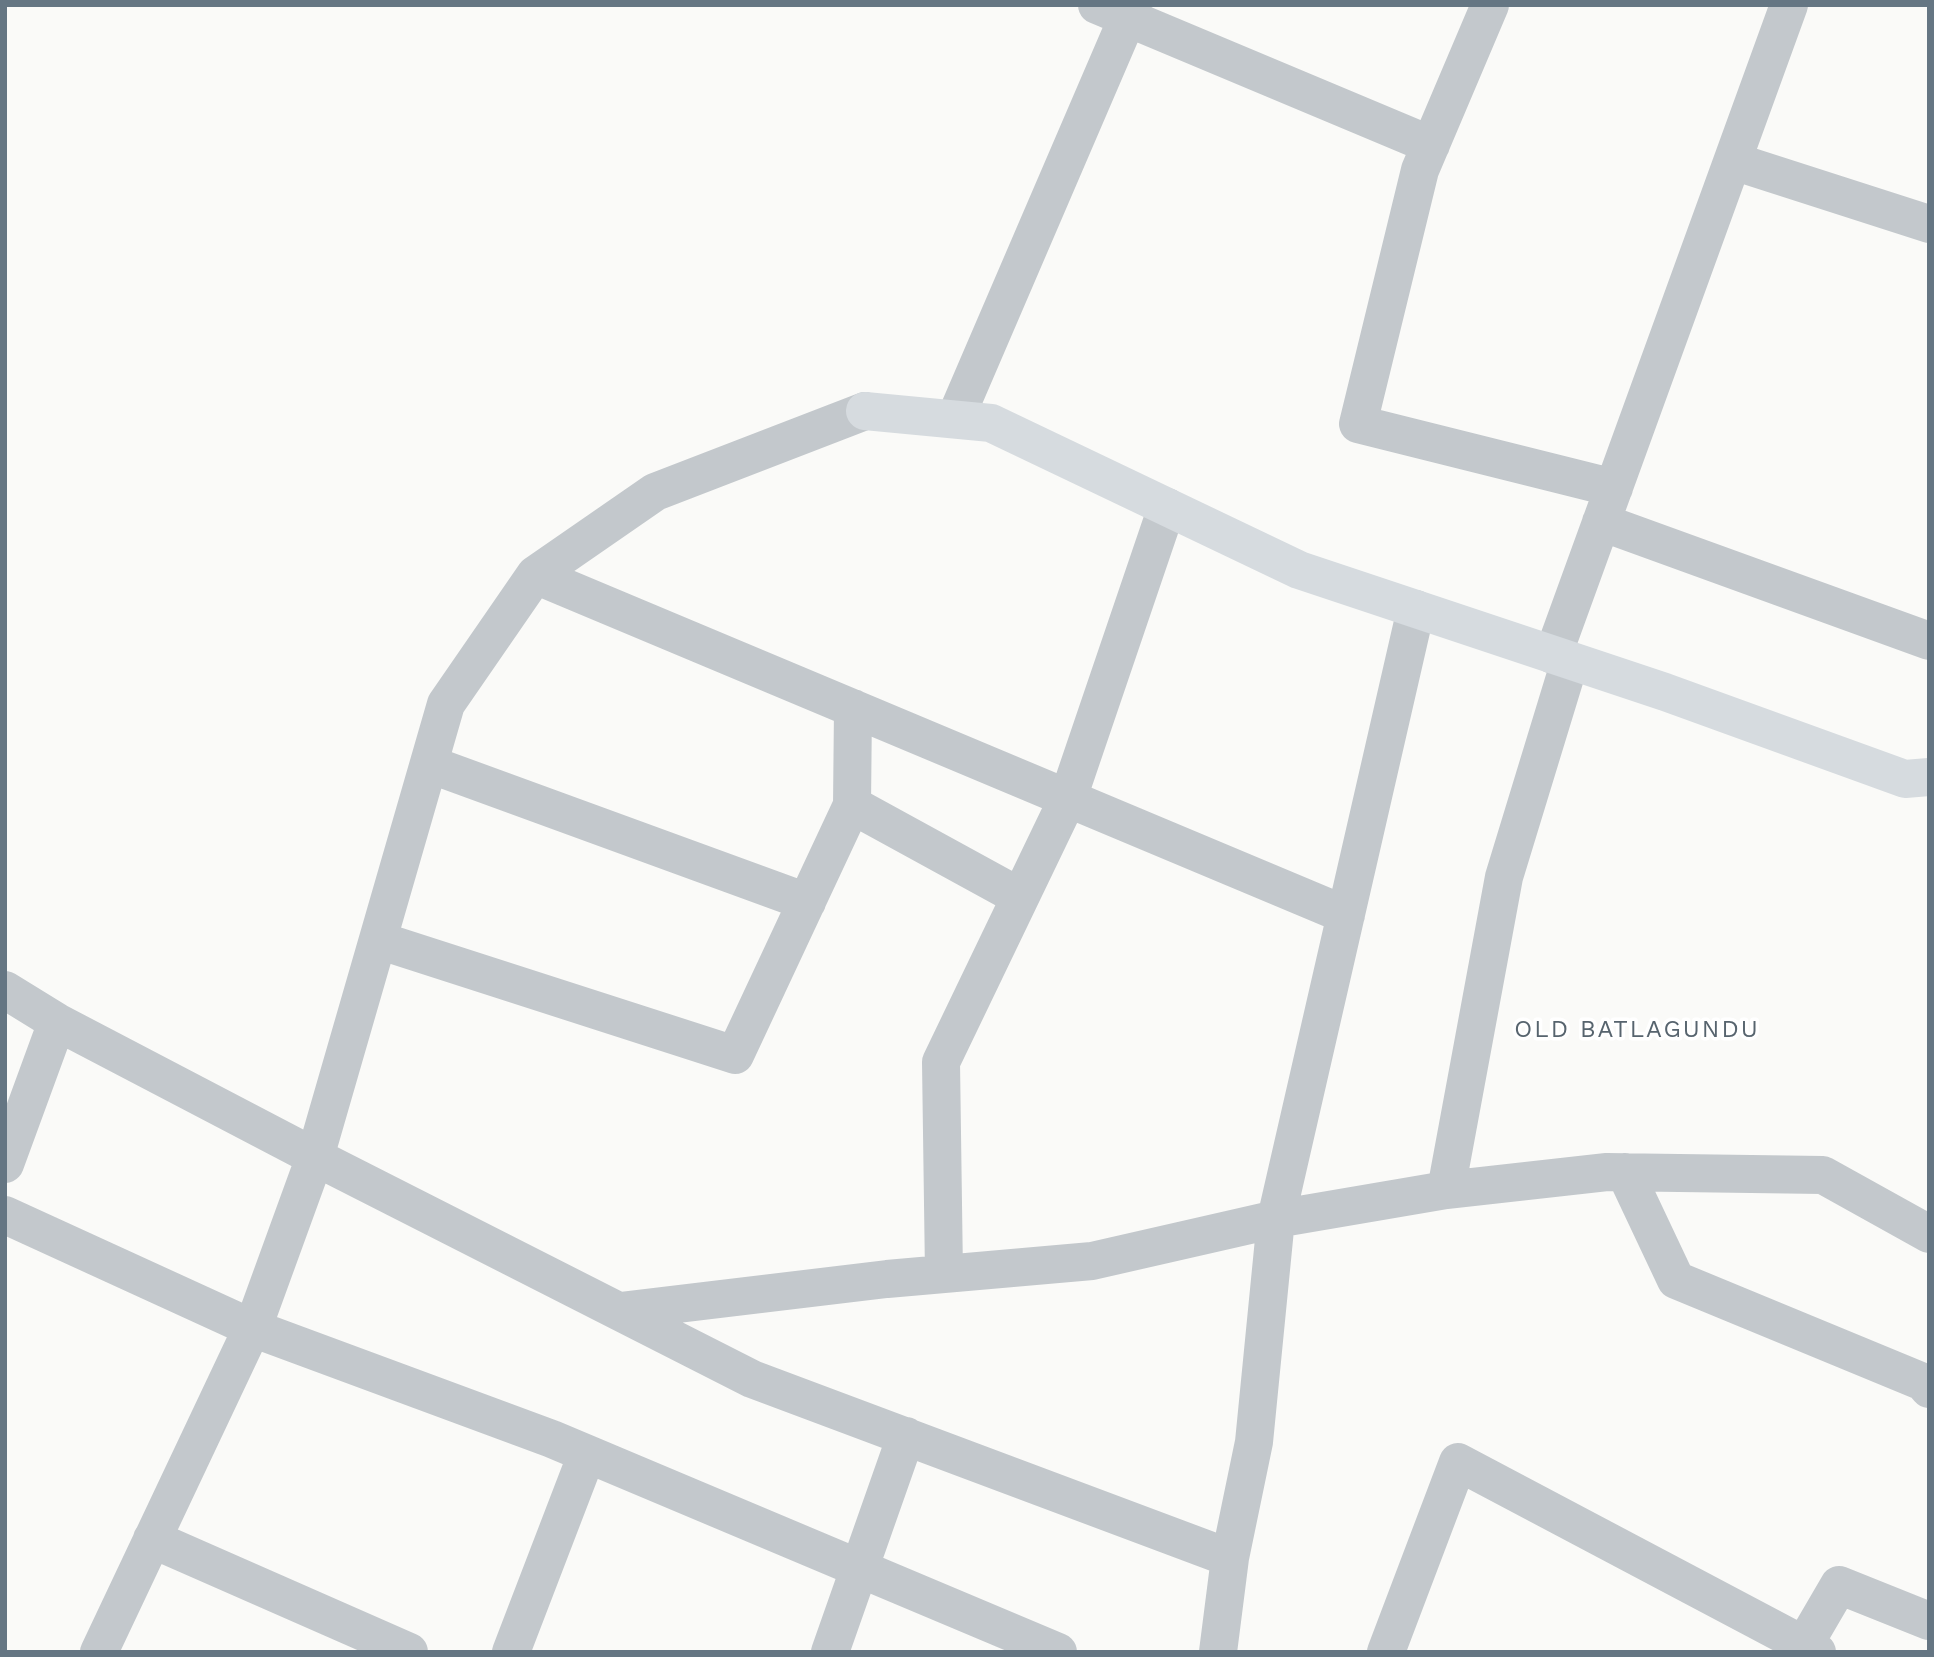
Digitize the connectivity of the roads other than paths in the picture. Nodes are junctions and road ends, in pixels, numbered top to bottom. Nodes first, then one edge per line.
1 (1490, 5) edge
2 (1789, 5) edge
3 (1119, 10) edge
4 (1431, 145) junction
5 (1733, 161) junction
6 (1929, 224) edge
7 (865, 411) joint
8 (956, 419) junction
9 (1608, 505) junction
10 (1167, 507) junction
11 (535, 575) junction
12 (1416, 609) junction
13 (1929, 640) edge
14 (1562, 657) junction
15 (853, 708) junction
16 (429, 764) junction
17 (1929, 777) edge
18 (1068, 799) junction
19 (852, 805) junction
20 (1020, 897) junction
21 (807, 902) junction
22 (1346, 915) junction
23 (378, 940) junction
24 (5, 990) edge
25 (57, 1022) junction
26 (315, 1157) junction
27 (5, 1164) edge
28 (1625, 1172) junction
29 (1447, 1191) junction
30 (5, 1215) edge
31 (1276, 1219) junction
32 (1929, 1234) edge
33 (944, 1274) junction
34 (620, 1311) junction
35 (252, 1328) junction
36 (1927, 1382) edge
37 (906, 1436) junction
38 (587, 1454) junction
39 (152, 1539) junction
40 (1230, 1558) junction
41 (859, 1568) junction
42 (1929, 1621) edge
43 (1811, 1648) edge
44 (100, 1652) edge
45 (409, 1652) edge
46 (511, 1652) edge
47 (830, 1652) edge
48 (1058, 1652) edge
49 (1218, 1652) edge
50 (1386, 1652) edge

1 - 4 street
2 - 5 street
3 - 4 street
3 - 8 street
4 - 9 street
5 - 6 street
5 - 9 street
7 - 8 main road
7 - 11 street
8 - 10 main road
9 - 13 street
9 - 14 street
10 - 12 main road
10 - 18 street
11 - 15 street
11 - 16 street
12 - 14 main road
12 - 22 street
14 - 17 main road
14 - 29 street
15 - 18 street
15 - 19 street
16 - 21 street
16 - 23 street
18 - 20 street
18 - 22 street
19 - 20 street
19 - 21 street
20 - 33 street
21 - 23 street
22 - 31 street
23 - 26 street
24 - 25 street
25 - 26 street
25 - 27 street
26 - 34 street
26 - 35 street
28 - 29 street
28 - 32 street
28 - 36 street
29 - 31 street
30 - 35 street
31 - 33 street
31 - 40 street
33 - 34 street
34 - 37 street
35 - 38 street
35 - 39 street
37 - 40 street
37 - 41 street
38 - 41 street
38 - 46 street
39 - 44 street
39 - 45 street
40 - 49 street
41 - 47 street
41 - 48 street
42 - 43 street
43 - 50 street

